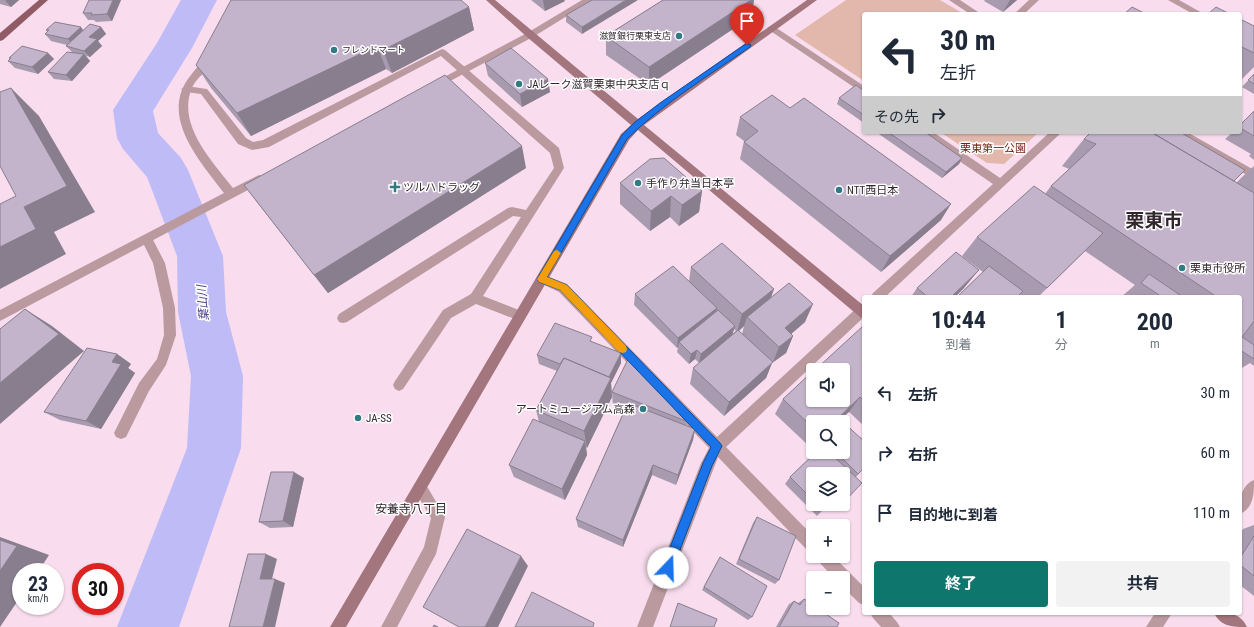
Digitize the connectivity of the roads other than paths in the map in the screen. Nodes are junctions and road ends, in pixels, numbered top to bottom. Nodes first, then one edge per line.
1 (44, 0) edge
2 (490, 0) edge
3 (589, 0) edge
4 (813, 0) edge
5 (953, 0) edge
6 (1035, 0) edge
7 (1172, 0) edge
8 (974, 12) edge
9 (1020, 12) edge
10 (1196, 12) edge
11 (772, 28) junction
12 (530, 35) junction
13 (0, 38) edge
14 (218, 48) edge
15 (463, 71) junction
16 (186, 89) junction
17 (428, 90) edge
18 (862, 90) edge
19 (638, 124) junction
20 (928, 134) edge
21 (1055, 134) edge
22 (1182, 134) edge
23 (266, 175) edge
24 (1254, 175) edge
25 (1000, 183) junction
26 (231, 194) junction
27 (529, 215) junction
28 (152, 236) junction
29 (542, 279) junction
30 (880, 295) edge
31 (475, 298) junction
32 (862, 310) edge
33 (862, 312) edge
34 (0, 316) edge
35 (520, 316) junction
36 (344, 318) dead end
37 (400, 385) dead end
38 (121, 433) dead end
39 (717, 446) junction
40 (1254, 487) edge
41 (420, 488) junction
42 (1242, 504) edge
43 (806, 539) edge
44 (830, 563) edge
45 (862, 596) edge
46 (880, 615) edge
47 (1163, 615) edge
48 (1224, 615) edge
49 (338, 627) edge
50 (389, 627) edge
51 (644, 627) edge
52 (892, 627) edge
53 (1154, 627) edge
54 (1239, 627) edge

1 - 13 main road
2 - 12 street
3 - 12 street
4 - 11 street
5 - 8 street
6 - 9 street
7 - 10 street
11 - 18 street
11 - 19 street
12 - 15 street
12 - 19 street
14 - 16 street
15 - 16 street
15 - 17 street
15 - 27 street
16 - 26 street
19 - 29 street
19 - 32 street
20 - 25 street
21 - 25 street
22 - 24 street
23 - 26 street
25 - 30 street
26 - 28 street
27 - 31 street
27 - 36 street
28 - 34 street
28 - 38 street
29 - 35 street
29 - 39 street
31 - 35 street
31 - 37 street
33 - 39 street
35 - 41 street
39 - 43 street
39 - 51 street
40 - 42 street
41 - 49 street
41 - 50 street
44 - 45 street
46 - 52 street
47 - 53 street
48 - 54 street

